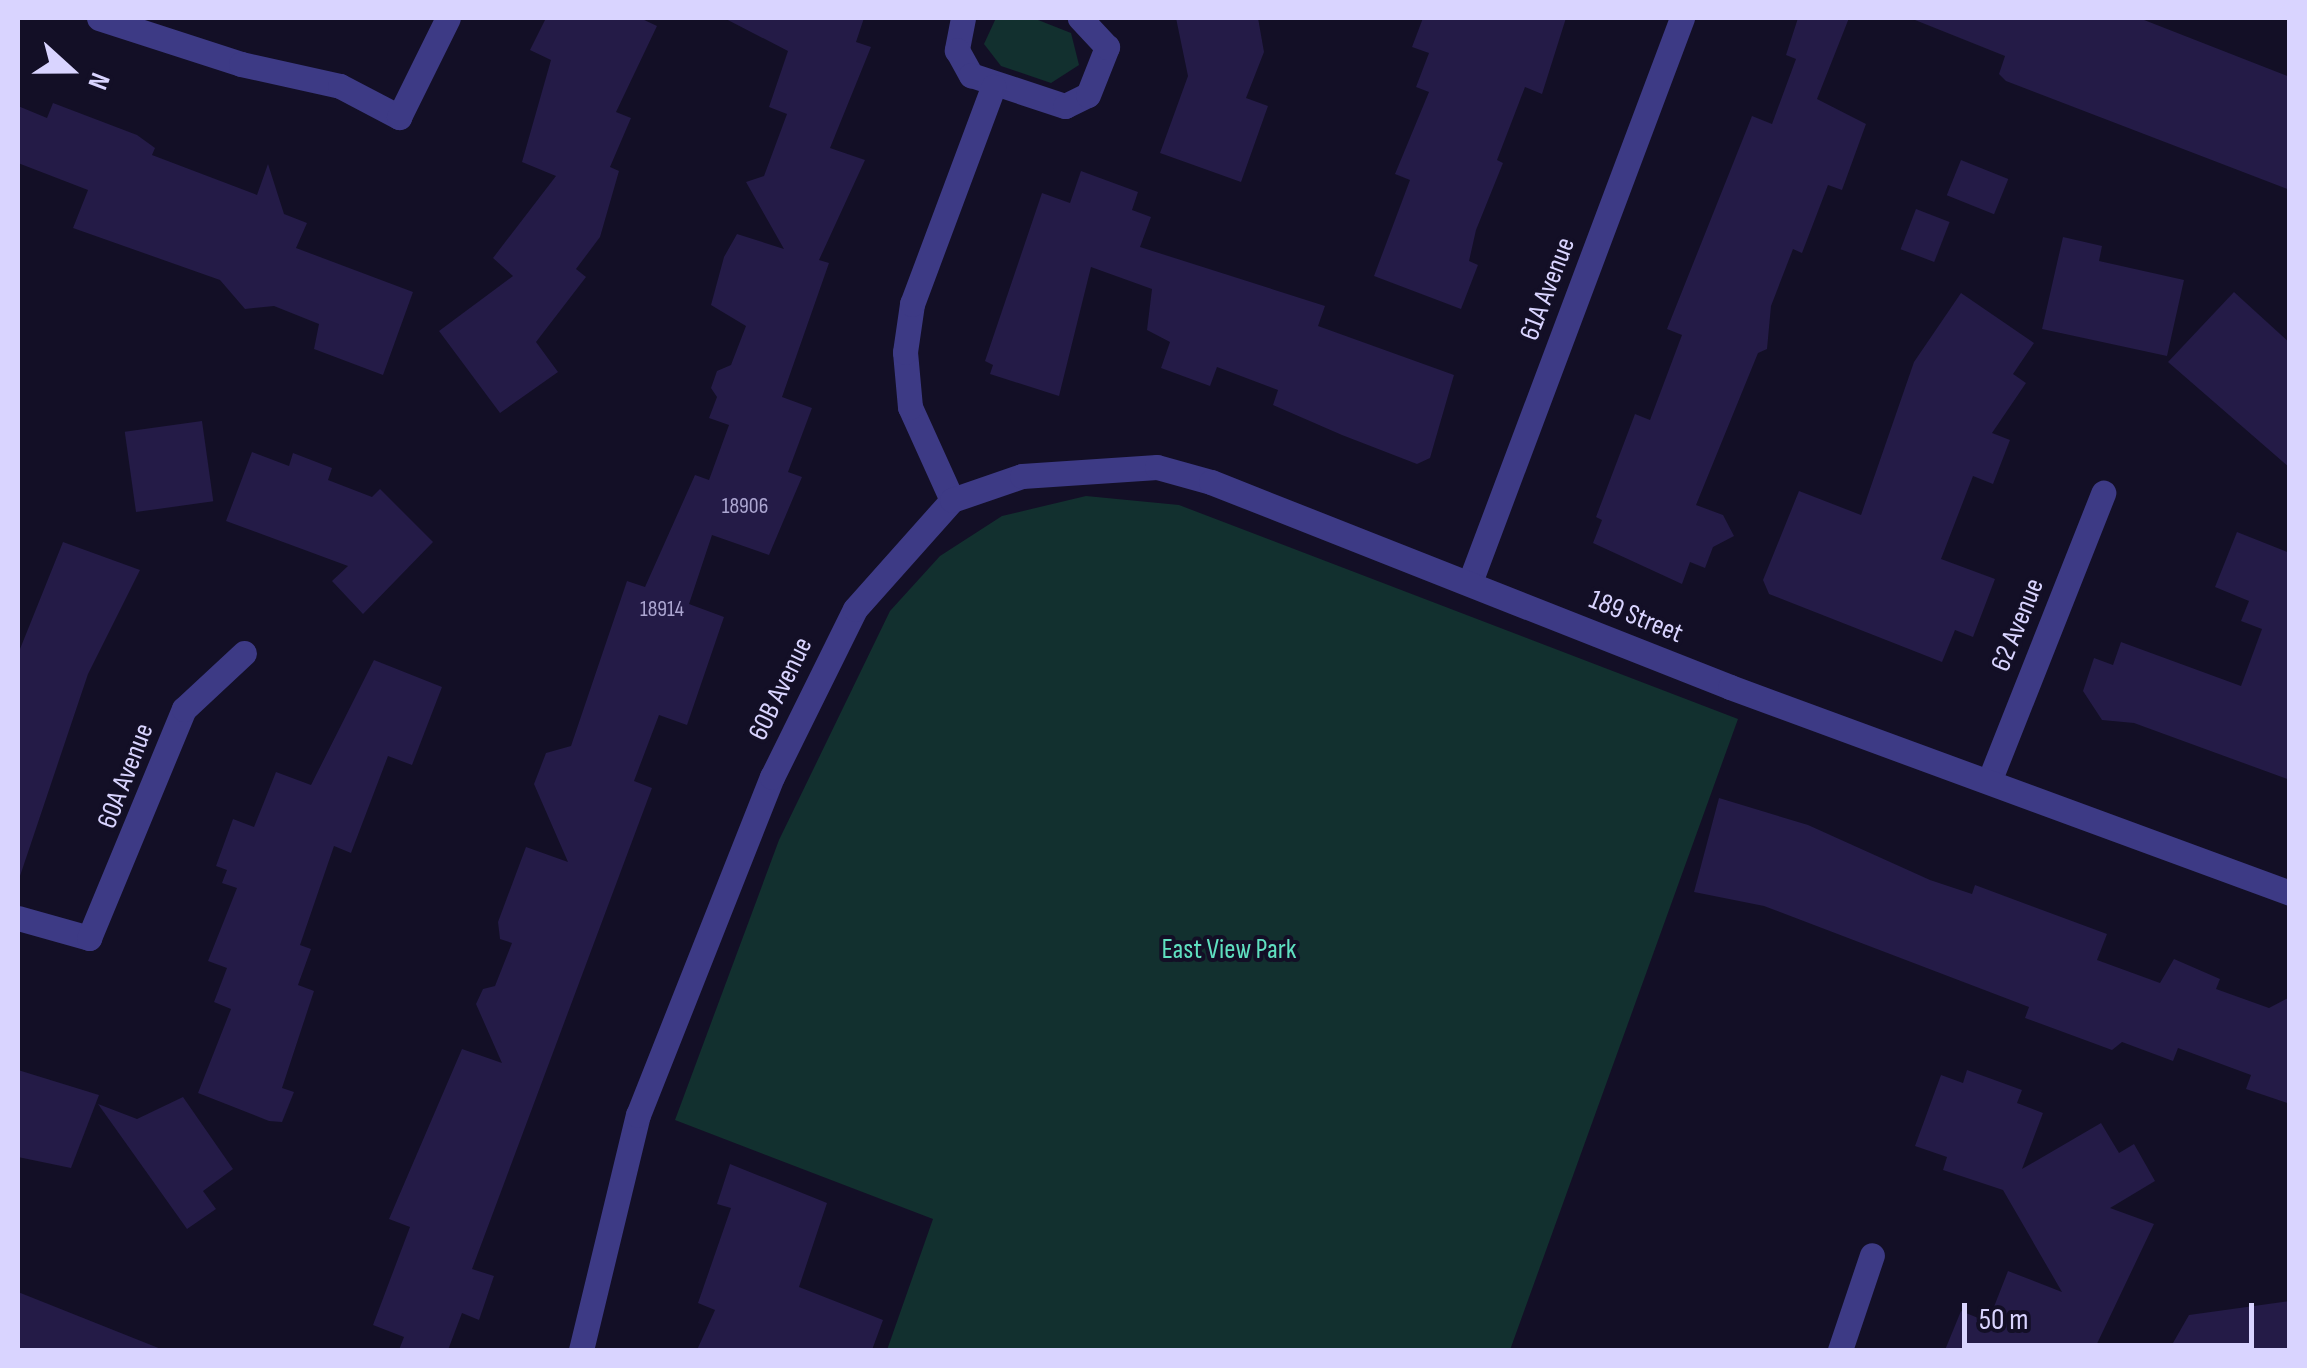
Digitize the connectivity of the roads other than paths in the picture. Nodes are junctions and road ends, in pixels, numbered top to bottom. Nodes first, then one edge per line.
1 (98, 18) edge
2 (448, 18) edge
3 (964, 18) edge
4 (1080, 18) edge
5 (1682, 18) edge
6 (992, 86) junction
7 (2103, 492) dead end
8 (952, 500) junction
9 (1470, 582) junction
10 (244, 653) dead end
11 (1990, 779) junction
12 (2290, 893) edge
13 (18, 918) edge
14 (1872, 1255) dead end
15 (580, 1350) edge
16 (1840, 1350) edge

1 - 2 street
3 - 6 street
4 - 6 street
5 - 9 street, 61A Avenue
6 - 8 street
7 - 11 street, 62 Avenue
8 - 9 street, 189 Street
8 - 15 street, 60B Avenue
9 - 11 street, 189 Street
10 - 13 street, 60A Avenue
11 - 12 street, 189 Street
14 - 16 street

